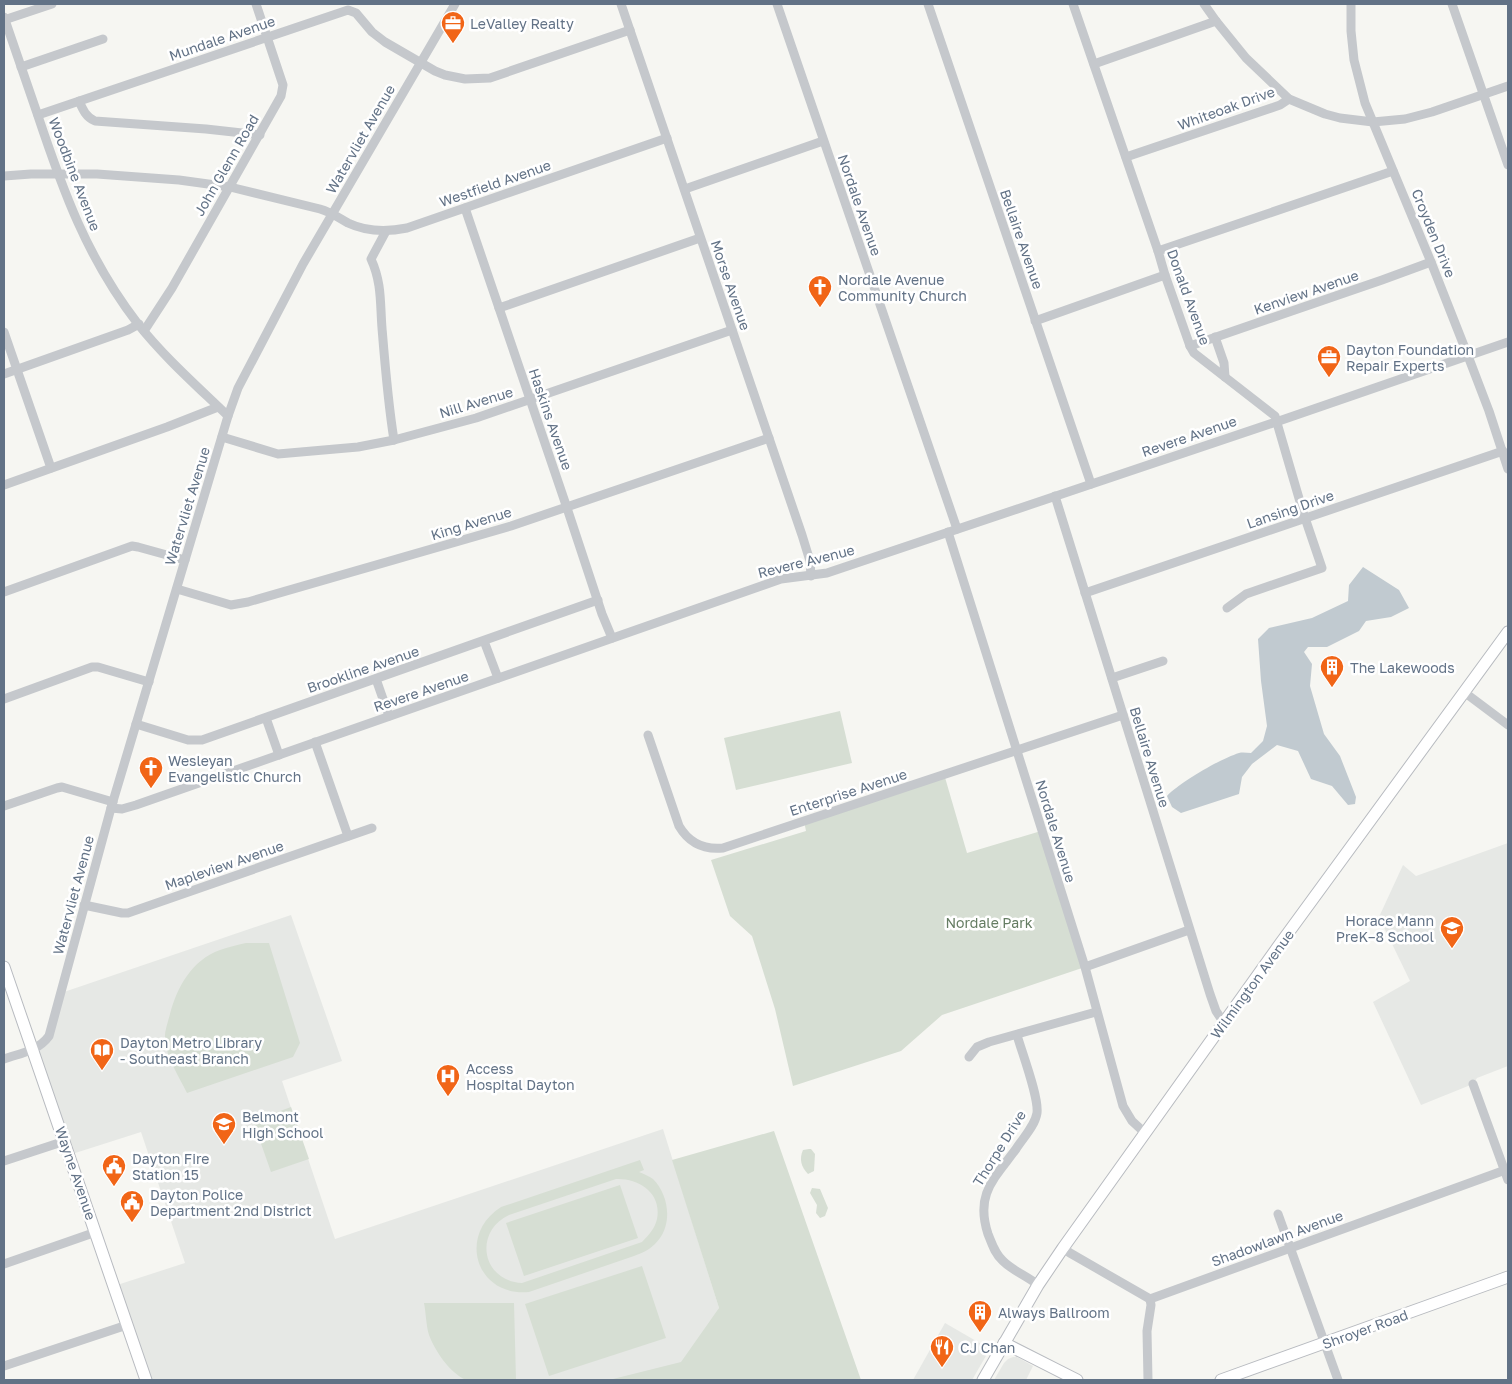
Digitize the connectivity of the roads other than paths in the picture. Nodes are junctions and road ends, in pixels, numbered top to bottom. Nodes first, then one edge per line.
1 (52, 4) edge
2 (256, 4) edge
3 (455, 4) edge
4 (621, 4) edge
5 (777, 4) edge
6 (928, 4) edge
7 (1073, 4) edge
8 (1204, 4) edge
9 (1352, 4) edge
10 (1452, 4) edge
11 (4, 19) edge
12 (1216, 22) junction
13 (630, 30) junction
14 (268, 37) junction
15 (103, 39) dead end
16 (421, 62) junction
17 (1094, 64) junction
18 (21, 67) junction
19 (1508, 86) edge
20 (1484, 94) junction
21 (1289, 99) junction
22 (79, 101) junction
23 (38, 115) junction
24 (1373, 122) junction
25 (260, 135) junction
26 (667, 138) junction
27 (824, 141) junction
28 (1126, 158) junction
29 (1508, 166) edge
30 (1393, 171) junction
31 (57, 174) junction
32 (4, 176) edge
33 (230, 187) junction
34 (685, 189) junction
35 (465, 208) junction
36 (333, 213) junction
37 (386, 231) junction
38 (700, 238) junction
39 (1158, 251) junction
40 (1431, 262) junction
41 (1164, 275) junction
42 (499, 308) junction
43 (1035, 321) junction
44 (142, 328) junction
45 (732, 330) junction
46 (4, 332) edge
47 (1215, 337) junction
48 (1508, 342) edge
49 (1190, 346) junction
50 (1468, 356) junction
51 (16, 370) junction
52 (4, 374) edge
53 (1225, 377) junction
54 (530, 400) junction
55 (218, 407) junction
56 (228, 416) junction
57 (1276, 422) junction
58 (222, 437) junction
59 (768, 438) junction
60 (394, 440) junction
61 (1503, 451) junction
62 (50, 468) junction
63 (1508, 469) edge
64 (1091, 484) junction
65 (4, 485) edge
66 (1055, 496) junction
67 (567, 508) junction
68 (1305, 518) junction
69 (952, 531) junction
70 (185, 560) junction
71 (811, 576) junction
72 (177, 589) junction
73 (4, 592) edge
74 (1085, 593) junction
75 (598, 600) junction
76 (1227, 608) dead end
77 (1508, 632) edge
78 (612, 638) junction
79 (484, 640) junction
80 (1163, 661) dead end
81 (498, 678) junction
82 (1112, 678) junction
83 (376, 679) junction
84 (149, 682) junction
85 (1464, 692) junction
86 (4, 699) edge
87 (1123, 715) junction
88 (388, 716) junction
89 (266, 718) junction
90 (136, 724) junction
91 (1508, 725) edge
92 (648, 735) dead end
93 (315, 742) junction
94 (1016, 751) junction
95 (279, 755) junction
96 (4, 806) edge
97 (112, 806) junction
98 (372, 828) dead end
99 (348, 836) junction
100 (84, 904) junction
101 (1190, 930) junction
102 (4, 967) edge
103 (1085, 967) junction
104 (1096, 1012) junction
105 (1224, 1023) junction
106 (1017, 1035) junction
107 (33, 1049) junction
108 (969, 1057) dead end
109 (4, 1058) edge
110 (1473, 1084) dead end
111 (1145, 1133) junction
112 (64, 1141) junction
113 (4, 1161) edge
114 (1506, 1170) edge
115 (1508, 1180) edge
116 (1278, 1214) dead end
117 (96, 1232) junction
118 (1063, 1248) junction
119 (1290, 1248) junction
120 (4, 1264) edge
121 (1508, 1277) edge
122 (1038, 1285) junction
123 (1150, 1299) junction
124 (127, 1325) junction
125 (1004, 1343) junction
126 (1325, 1343) junction
127 (4, 1366) edge
128 (146, 1380) edge
129 (983, 1380) edge
130 (1077, 1380) edge
131 (1148, 1380) edge
132 (1221, 1380) edge
133 (1338, 1380) edge

1 - 11 street
2 - 14 street, John Glenn Road
3 - 16 street, Watervliet Avenue
4 - 13 street, Morse Avenue
5 - 27 street, Nordale Avenue
6 - 43 street, Bellaire Avenue
7 - 17 street, Donald Avenue
8 - 12 street
9 - 24 street, Croyden Drive
10 - 20 street
11 - 18 street, Woodbine Avenue
12 - 17 street
12 - 21 street
13 - 16 street, Mundale Avenue
13 - 26 street, Morse Avenue
14 - 16 street, Mundale Avenue
14 - 22 street, Mundale Avenue
14 - 25 street, John Glenn Road
15 - 18 street
16 - 36 street, Watervliet Avenue
17 - 28 street, Donald Avenue
18 - 23 street, Woodbine Avenue
19 - 20 street, Whiteoak Drive
20 - 24 street, Whiteoak Drive
20 - 29 street
21 - 24 street, Whiteoak Drive
21 - 28 street, Whiteoak Drive
22 - 23 street, Mundale Avenue
22 - 25 street
23 - 31 street, Woodbine Avenue
24 - 30 street, Croyden Drive
25 - 33 street, John Glenn Road
26 - 34 street, Morse Avenue
26 - 35 street, Westfield Avenue
27 - 34 street
27 - 69 street, Nordale Avenue
28 - 39 street, Donald Avenue
30 - 39 street
30 - 40 street, Croyden Drive
31 - 32 street, Westfield Avenue
31 - 33 street, Westfield Avenue
31 - 44 street, Woodbine Avenue
33 - 36 street, Westfield Avenue
33 - 44 street, John Glenn Road
34 - 38 street, Morse Avenue
35 - 37 street, Westfield Avenue
35 - 42 street, Haskins Avenue
36 - 37 street, Westfield Avenue
36 - 56 street, Watervliet Avenue
37 - 60 street
38 - 42 street
38 - 45 street, Morse Avenue
39 - 41 street, Donald Avenue
40 - 47 street, Kenview Avenue
40 - 50 street, Croyden Drive
41 - 43 street
41 - 49 street, Donald Avenue
42 - 54 street, Haskins Avenue
43 - 64 street, Bellaire Avenue
44 - 51 street
44 - 55 street, Woodbine Avenue
45 - 54 street, Nill Avenue
45 - 59 street, Morse Avenue
46 - 51 street
47 - 49 street, Kenview Avenue
47 - 53 street
48 - 50 street, Revere Avenue
49 - 53 street, Donald Avenue
50 - 57 street, Revere Avenue
50 - 61 street, Croyden Drive
51 - 52 street
51 - 62 street
53 - 57 street, Donald Avenue
54 - 60 street, Nill Avenue
54 - 67 street, Haskins Avenue
55 - 56 street, Woodbine Avenue
55 - 62 street
56 - 58 street, Watervliet Avenue
57 - 64 street, Revere Avenue
57 - 68 street, Donald Avenue
58 - 60 street, Nill Avenue
58 - 70 street, Watervliet Avenue
59 - 67 street, King Avenue
59 - 71 street, Morse Avenue
61 - 63 street, Croyden Drive
61 - 68 street, Lansing Drive
62 - 65 street
64 - 66 street, Revere Avenue
66 - 69 street, Revere Avenue
66 - 74 street, Bellaire Avenue
67 - 72 street, King Avenue
67 - 75 street, Haskins Avenue
68 - 74 street, Lansing Drive
68 - 76 street, Donald Avenue
69 - 71 street, Revere Avenue
69 - 94 street, Nordale Avenue
70 - 72 street, Watervliet Avenue
70 - 73 street
71 - 78 street, Revere Avenue
72 - 84 street, Watervliet Avenue
74 - 82 street, Bellaire Avenue
75 - 78 street, Haskins Avenue
75 - 79 street, Brookline Avenue
77 - 85 main road, Wilmington Avenue
78 - 81 street, Revere Avenue
79 - 81 street
79 - 83 street, Brookline Avenue
80 - 82 street
81 - 88 street, Revere Avenue
82 - 87 street, Bellaire Avenue
83 - 88 street
83 - 89 street, Brookline Avenue
84 - 86 street
84 - 90 street, Watervliet Avenue
85 - 91 street
85 - 105 main road, Wilmington Avenue
87 - 94 street, Enterprise Avenue
87 - 101 street, Bellaire Avenue
88 - 93 street, Revere Avenue
89 - 90 street, Brookline Avenue
89 - 95 street
90 - 97 street, Watervliet Avenue
92 - 94 street, Enterprise Avenue
93 - 95 street, Revere Avenue
93 - 99 street
94 - 103 street, Nordale Avenue
95 - 97 street, Revere Avenue
96 - 97 street, Revere Avenue
97 - 100 street, Watervliet Avenue
98 - 99 street, Mapleview Avenue
99 - 100 street, Mapleview Avenue
100 - 107 street, Watervliet Avenue
101 - 103 street
101 - 105 street, Bellaire Avenue
102 - 107 main road, Wayne Avenue
103 - 104 street, Nordale Avenue
104 - 106 street
104 - 111 street, Nordale Avenue
105 - 111 main road, Wilmington Avenue
106 - 108 street
106 - 122 street, Thorpe Drive
107 - 109 street
107 - 112 main road, Wayne Avenue
110 - 114 street
111 - 118 main road, Wilmington Avenue
112 - 113 street
112 - 117 main road, Wayne Avenue
114 - 115 street
114 - 119 street, Shadowlawn Avenue
116 - 119 street
117 - 120 street
117 - 124 main road, Wayne Avenue
118 - 122 main road, Wilmington Avenue
118 - 123 street
119 - 123 street, Shadowlawn Avenue
119 - 126 street
121 - 126 main road, Shroyer Road
122 - 125 main road, Wilmington Avenue
123 - 131 street
124 - 127 street
124 - 128 main road, Wayne Avenue
125 - 129 main road, Wilmington Avenue
125 - 130 main road
126 - 132 main road, Shroyer Road
126 - 133 street

